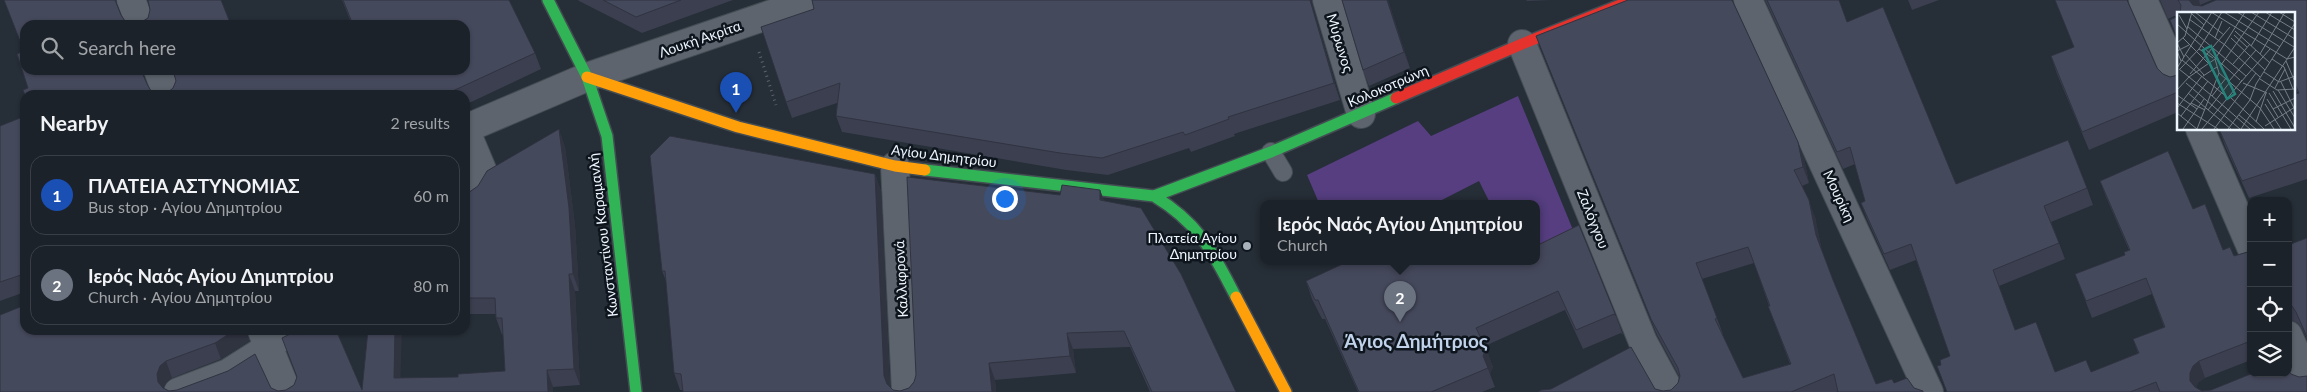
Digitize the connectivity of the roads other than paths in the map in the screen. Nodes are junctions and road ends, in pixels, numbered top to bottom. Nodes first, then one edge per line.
1 (131, 0) edge
2 (548, 0) edge
3 (813, 0) edge
4 (1327, 0) edge
5 (1633, 0) edge
6 (1748, 0) edge
7 (2143, 0) edge
8 (139, 20) edge
9 (1522, 44) junction
10 (160, 75) edge
11 (2177, 75) edge
12 (587, 77) junction
13 (165, 90) edge
14 (1361, 114) junction
15 (470, 127) edge
16 (2200, 130) edge
17 (470, 141) edge
18 (1271, 152) junction
19 (895, 166) junction
20 (1283, 172) dead end
21 (470, 193) edge
22 (1154, 196) junction
23 (2248, 242) edge
24 (265, 338) edge
25 (1643, 342) junction
26 (1617, 356) edge
27 (178, 392) edge
28 (287, 392) edge
29 (636, 392) edge
30 (906, 392) edge
31 (1286, 392) edge
32 (1670, 392) edge
33 (1929, 392) edge

1 - 8 street
2 - 12 main road
3 - 12 street, Λουκή Ακρίτα
4 - 14 street, Μύρωνος
5 - 9 main road, Κολοκοτρώνη
6 - 33 street, Μουρίκη
7 - 11 street
9 - 14 main road, Κολοκοτρώνη
9 - 25 street, Ζαλόγγου
10 - 13 street
12 - 15 street, Λουκή Ακρίτα
12 - 19 main road, Αγίου Δημητρίου
12 - 29 main road, Κωνσταντίνου Καραμανλή
14 - 18 main road, Κολοκοτρώνη
16 - 23 street
17 - 21 street
18 - 20 lane
18 - 22 main road, Κολοκοτρώνη
19 - 22 main road, Αγίου Δημητρίου
19 - 30 street, Καλλιφρονά
22 - 31 main road, Αγίου Δημητρίου
24 - 27 street
24 - 28 street
25 - 26 street
25 - 32 street, Ζαλόγγου

